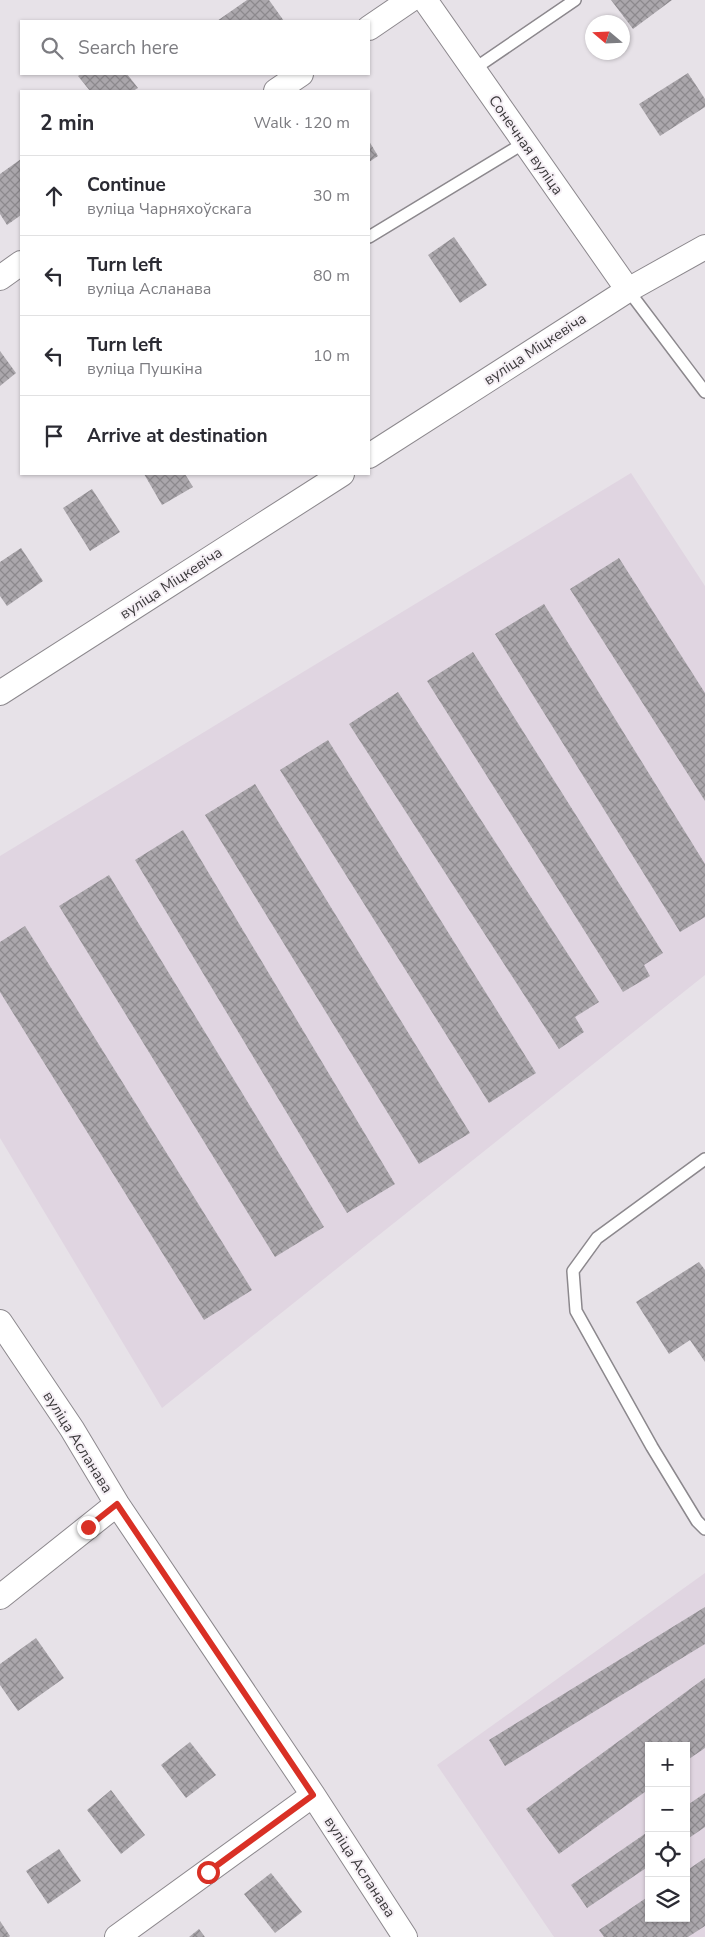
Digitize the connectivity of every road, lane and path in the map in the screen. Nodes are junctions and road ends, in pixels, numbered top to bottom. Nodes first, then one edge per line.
1 (410, 0) edge
2 (425, 0) edge
3 (574, 0) edge
4 (370, 27) edge
5 (474, 69) junction
6 (300, 75) edge
7 (277, 90) edge
8 (524, 144) junction
9 (370, 236) edge
10 (705, 247) edge
11 (20, 264) edge
12 (0, 278) edge
13 (628, 290) junction
14 (705, 392) edge
15 (370, 455) edge
16 (340, 475) edge
17 (0, 693) edge
18 (705, 1159) edge
19 (0, 1322) edge
20 (117, 1504) junction
21 (705, 1529) edge
22 (0, 1598) edge
23 (313, 1795) junction
24 (117, 1937) edge
25 (405, 1937) edge

1 - 4 street
2 - 5 street, Сонечная вуліца
3 - 5 lane
5 - 8 street, Сонечная вуліца
6 - 7 street
8 - 9 lane
8 - 13 street, Сонечная вуліца
10 - 13 street, вуліца Міцкевіча
11 - 12 street
13 - 14 lane
13 - 15 street, вуліца Міцкевіча
16 - 17 street, вуліца Міцкевіча
18 - 21 lane
19 - 20 street, вуліца Асланава
20 - 22 street
20 - 23 street, вуліца Асланава
23 - 24 street
23 - 25 street, вуліца Асланава

